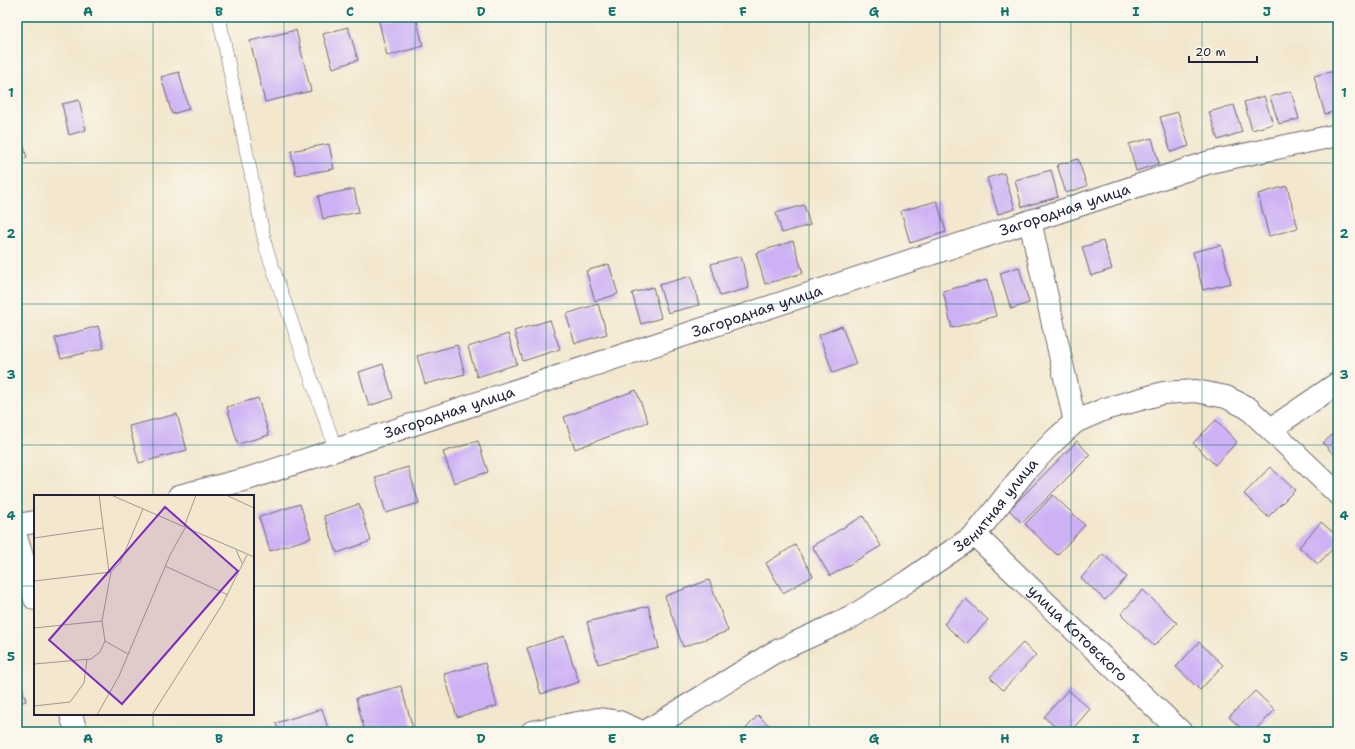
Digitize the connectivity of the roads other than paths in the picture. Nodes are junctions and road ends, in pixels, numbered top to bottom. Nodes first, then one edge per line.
1 (219, 17) edge
2 (1338, 135) edge
3 (1030, 221) junction
4 (1338, 383) edge
5 (1074, 422) junction
6 (1270, 429) junction
7 (336, 450) junction
8 (1338, 494) edge
9 (183, 495) edge
10 (34, 522) edge
11 (17, 525) edge
12 (975, 535) junction
13 (17, 540) edge
14 (34, 595) edge
15 (71, 715) edge
16 (76, 732) edge
17 (532, 732) edge
18 (644, 732) edge
19 (1181, 732) edge

1 - 7 lane
2 - 3 street, Загородная улица
3 - 5 street
3 - 7 street, Загородная улица
4 - 6 street
5 - 6 street, Зенитная улица
5 - 12 street, Зенитная улица
6 - 8 street, Зенитная улица
7 - 9 street, Загородная улица
10 - 11 street
12 - 18 street, Зенитная улица
12 - 19 street, улица Котовского
13 - 14 street
15 - 16 street
17 - 18 street, Зенитная улица

